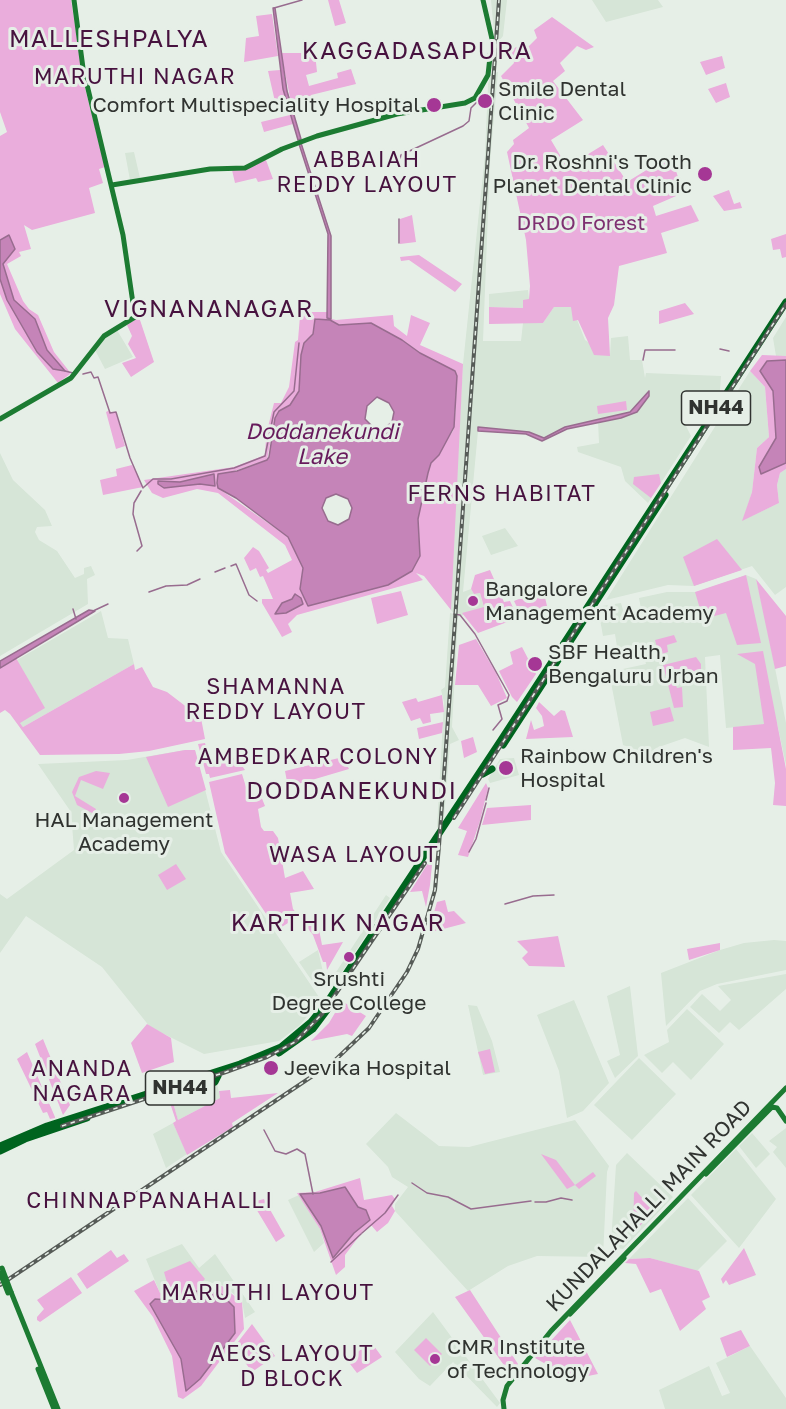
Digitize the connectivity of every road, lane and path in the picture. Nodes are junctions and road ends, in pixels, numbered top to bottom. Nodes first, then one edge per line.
1 (74, 0) edge
2 (483, 0) edge
3 (112, 185) junction
4 (786, 302) edge
5 (786, 309) edge
6 (0, 419) edge
7 (609, 579) junction
8 (557, 658) junction
9 (505, 725) dead end
10 (505, 734) junction
11 (492, 769) dead end
12 (485, 776) junction
13 (310, 1027) junction
14 (299, 1037) junction
15 (785, 1091) edge
16 (773, 1103) junction
17 (786, 1116) edge
18 (786, 1121) edge
19 (0, 1146) edge
20 (0, 1151) edge
21 (1, 1268) edge
22 (56, 1409) edge
23 (506, 1409) edge

1 - 3 main road
2 - 3 main road
3 - 6 main road
4 - 7 highway, NH44
5 - 7 highway, NH44
7 - 8 highway, NH44
8 - 10 highway, NH44
8 - 12 highway, NH44
9 - 10 highway
10 - 13 highway, NH44
11 - 12 highway
12 - 13 highway, NH44
13 - 14 highway, NH44
14 - 19 highway, NH44
14 - 20 highway, NH44
15 - 16 main road, KUNDALAHALLI MAIN ROAD
16 - 17 main road
16 - 18 main road
16 - 23 main road, KUNDALAHALLI MAIN ROAD
21 - 22 main road, bridge

